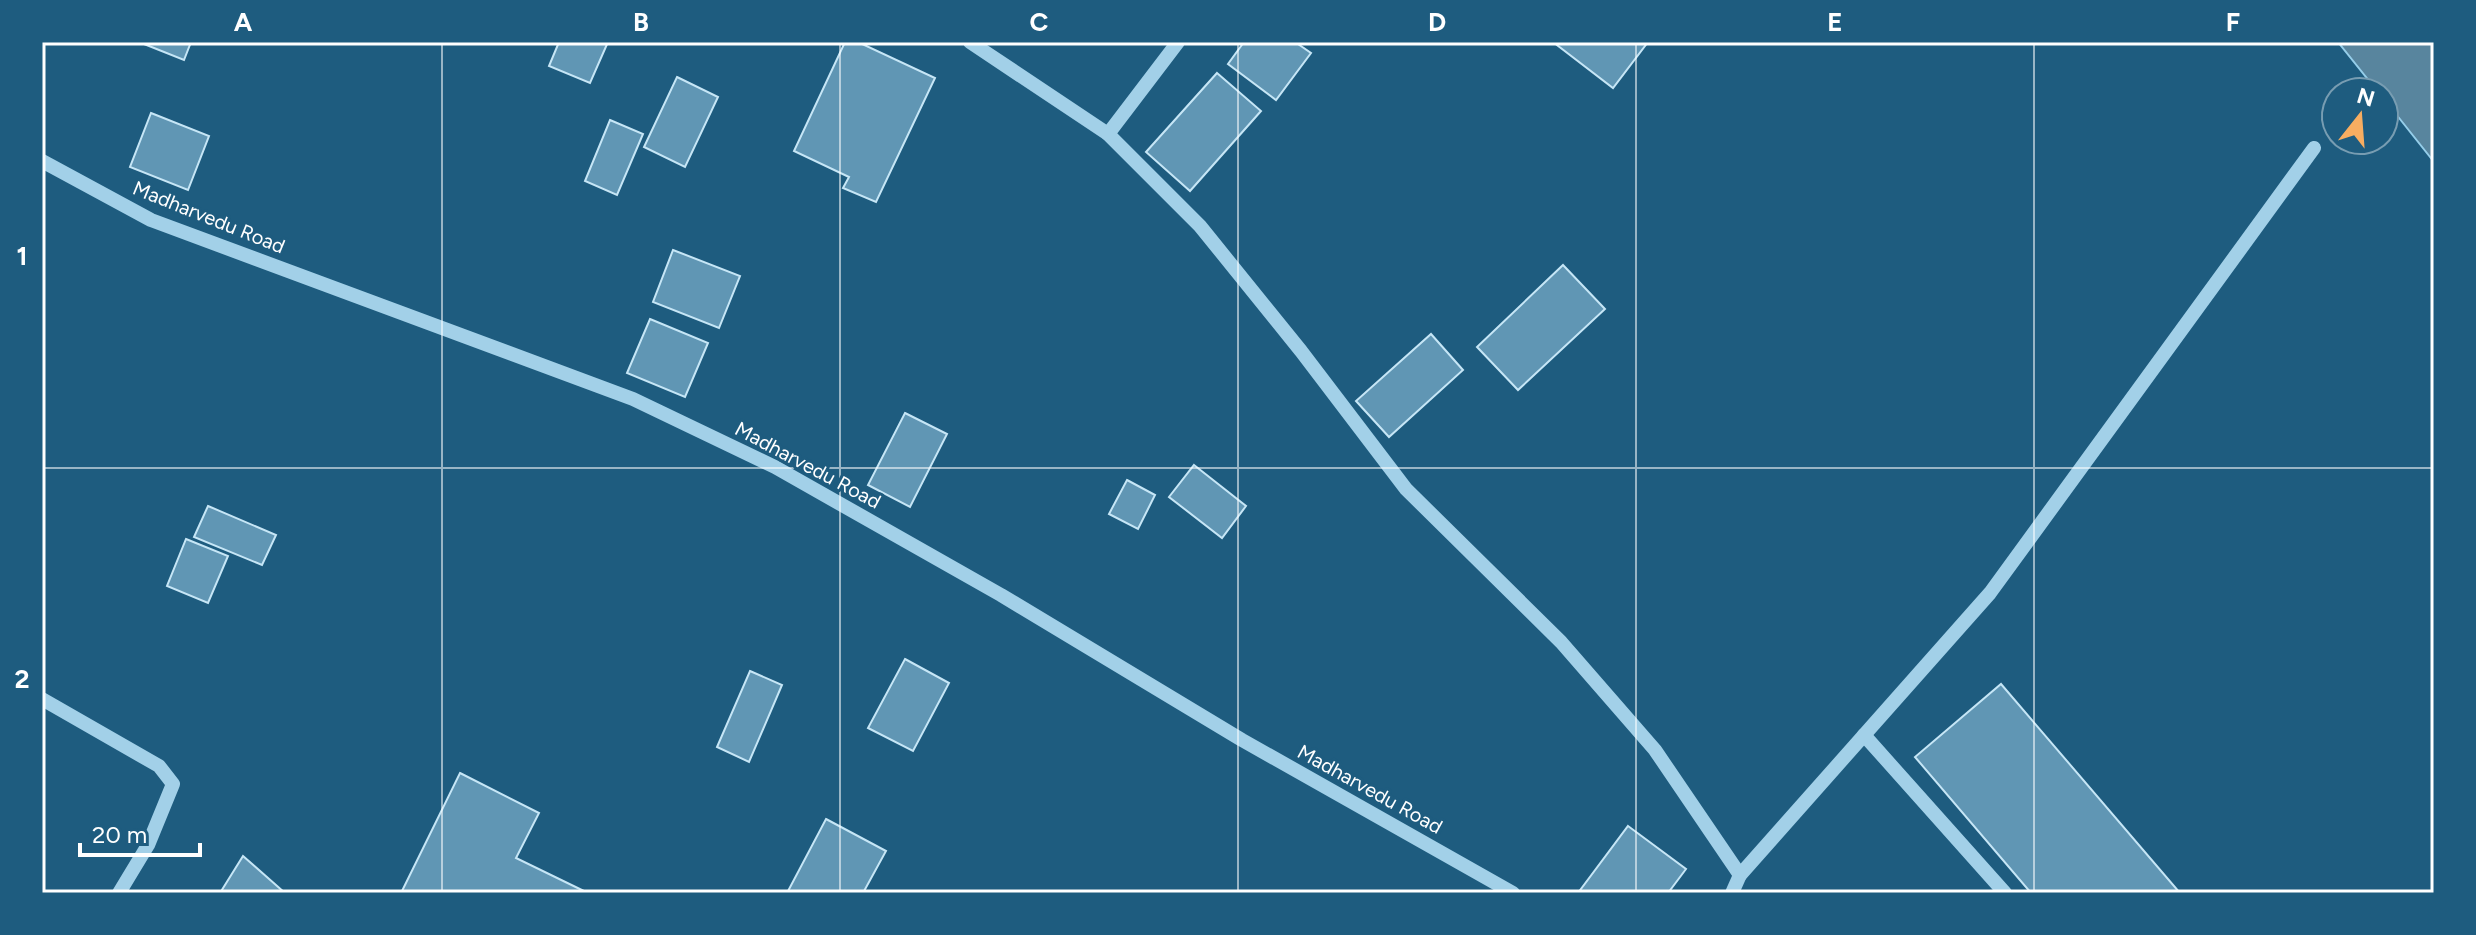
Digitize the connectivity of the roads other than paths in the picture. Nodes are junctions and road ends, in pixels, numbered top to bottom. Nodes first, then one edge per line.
1 (970, 42) edge
2 (1178, 42) edge
3 (1108, 134) junction
4 (2314, 148) dead end
5 (42, 161) edge
6 (42, 699) edge
7 (1864, 735) junction
8 (1740, 875) junction
9 (119, 893) edge
10 (1513, 893) edge
11 (1732, 893) edge
12 (2005, 893) edge

1 - 3 street
2 - 3 street
3 - 8 street
4 - 7 street
5 - 10 street, Madharvedu Road
6 - 9 street
7 - 8 street
7 - 12 street
8 - 11 street

